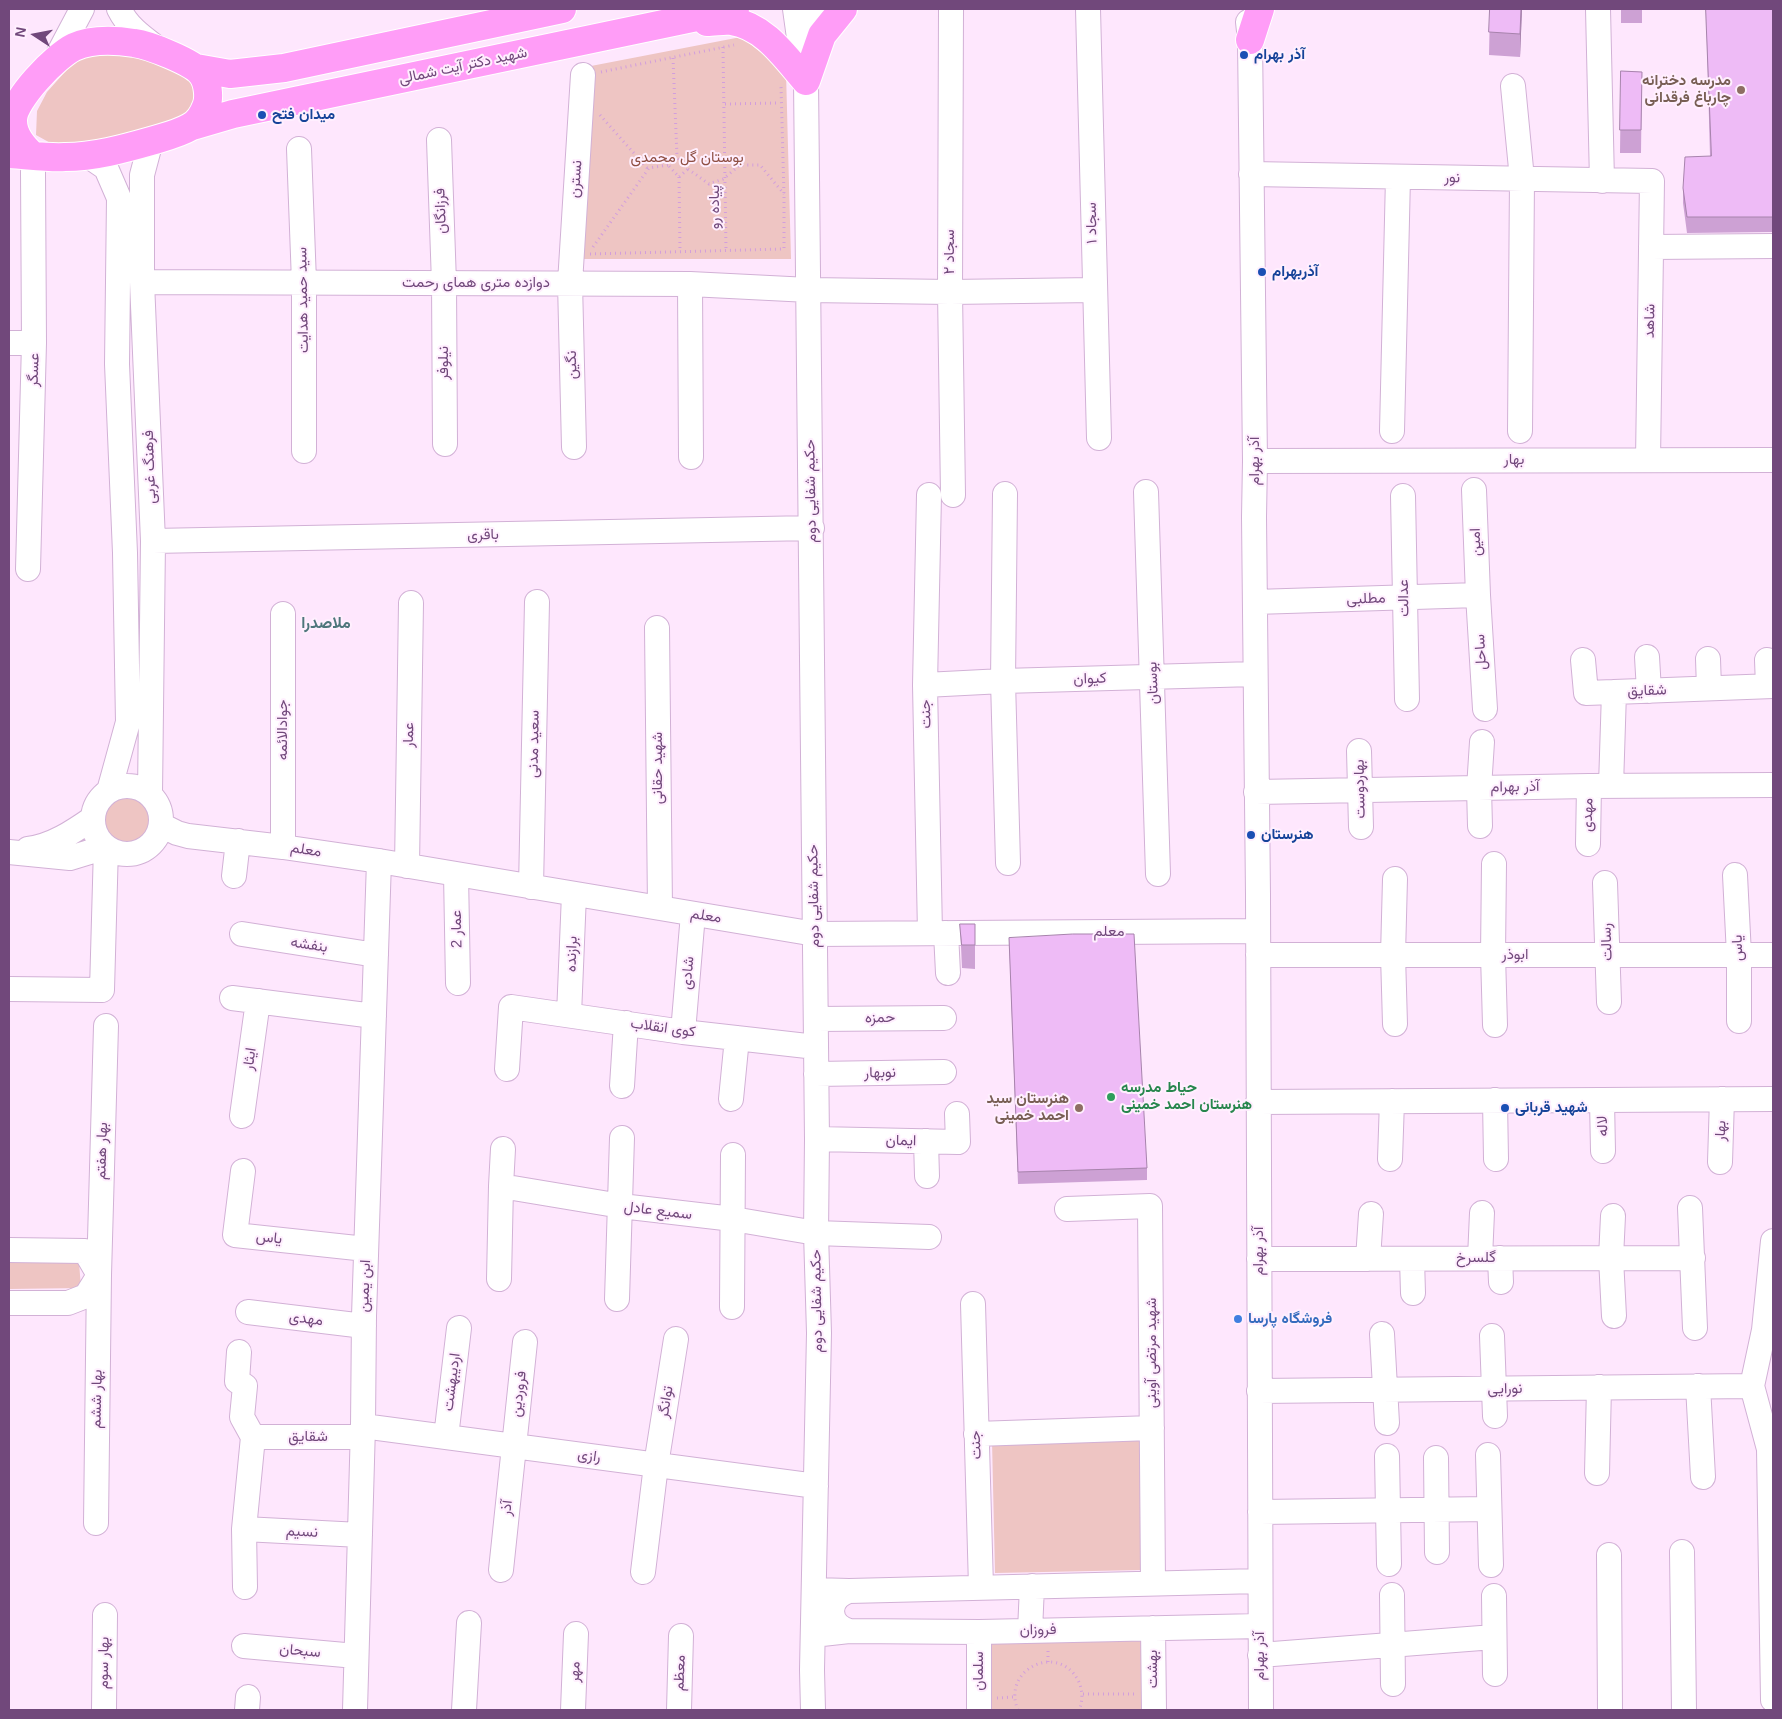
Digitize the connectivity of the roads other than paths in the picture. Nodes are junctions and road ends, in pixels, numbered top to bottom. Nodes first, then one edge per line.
1 (82, 9) edge
2 (119, 9) edge
3 (735, 9) edge
4 (795, 9) edge
5 (814, 9) edge
6 (843, 9) edge
7 (951, 9) edge
8 (1088, 9) edge
9 (1245, 9) edge
10 (1254, 9) edge
11 (1260, 9) edge
12 (1598, 9) edge
13 (547, 10) edge
14 (663, 24) junction
15 (1250, 40) junction
16 (158, 49) junction
17 (55, 60) junction
18 (196, 68) junction
19 (583, 75) road end
20 (793, 79) junction
21 (1513, 86) dead end
22 (13, 107) edge
23 (192, 126) junction
24 (439, 140) dead end
25 (151, 141) junction
26 (299, 149) dead end
27 (87, 155) junction
28 (25, 160) edge
29 (1251, 174) junction
30 (1398, 177) junction
31 (1522, 179) junction
32 (1602, 180) junction
33 (1652, 181) joint
34 (1773, 246) edge
35 (1651, 247) junction
36 (142, 282) junction
37 (304, 282) junction
38 (444, 283) junction
39 (570, 283) junction
40 (690, 284) junction
41 (809, 290) junction
42 (1094, 290) junction
43 (950, 292) junction
44 (9, 343) edge
45 (34, 343) junction
46 (1392, 431) dead end
47 (1520, 431) dead end
48 (1099, 438) dead end
49 (445, 444) dead end
50 (574, 448) dead end
51 (304, 451) dead end
52 (691, 457) dead end
53 (1255, 460) junction
54 (1648, 460) junction
55 (1773, 460) edge
56 (1474, 490) dead end
57 (1146, 492) dead end
58 (1005, 494) dead end
59 (953, 495) dead end
60 (928, 496) dead end
61 (1403, 496) dead end
62 (812, 528) junction
63 (153, 541) junction
64 (28, 569) dead end
65 (1478, 595) junction
66 (1404, 598) junction
67 (537, 602) dead end
68 (1255, 602) junction
69 (411, 603) dead end
70 (283, 614) dead end
71 (657, 628) dead end
72 (1647, 657) dead end
73 (1708, 658) dead end
74 (1583, 660) dead end
75 (1767, 660) dead end
76 (1256, 674) junction
77 (1153, 677) junction
78 (1003, 681) junction
79 (925, 686) junction
80 (1770, 686) edge
81 (1709, 688) junction
82 (1649, 691) junction
83 (1614, 692) junction
84 (1407, 699) dead end
85 (1485, 708) dead end
86 (1482, 742) dead end
87 (1359, 751) dead end
88 (1773, 785) edge
89 (1600, 786) junction
90 (1478, 788) junction
91 (1360, 790) junction
92 (109, 791) junction
93 (1256, 792) junction
94 (150, 794) junction
95 (93, 818) junction
96 (161, 825) junction
97 (1480, 826) dead end
98 (1361, 827) dead end
99 (238, 841) junction
100 (1588, 844) dead end
101 (106, 847) junction
102 (283, 847) junction
103 (9, 852) edge
104 (379, 861) junction
105 (1008, 863) dead end
106 (1494, 864) dead end
107 (407, 866) junction
108 (456, 874) junction
109 (1158, 874) dead end
110 (1735, 874) dead end
111 (234, 876) dead end
112 (1395, 880) dead end
113 (1605, 883) dead end
114 (530, 886) junction
115 (574, 894) junction
116 (660, 908) junction
117 (693, 914) junction
118 (1258, 931) junction
119 (938, 933) junction
120 (242, 934) dead end
121 (815, 934) junction
122 (376, 955) junction
123 (1258, 955) junction
124 (1393, 955) junction
125 (1493, 955) junction
126 (1607, 955) junction
127 (1739, 955) junction
128 (1773, 955) edge
129 (948, 973) dead end
130 (458, 983) dead end
131 (9, 989) edge
132 (232, 998) dead end
133 (258, 1002) junction
134 (1609, 1002) dead end
135 (569, 1014) junction
136 (374, 1016) junction
137 (944, 1018) dead end
138 (816, 1019) junction
139 (1739, 1021) dead end
140 (626, 1023) junction
141 (1395, 1024) dead end
142 (1495, 1025) dead end
143 (106, 1026) dead end
144 (682, 1032) junction
145 (737, 1038) junction
146 (816, 1047) junction
147 (507, 1069) dead end
148 (944, 1072) dead end
149 (816, 1074) junction
150 (622, 1086) dead end
151 (731, 1099) dead end
152 (1722, 1099) junction
153 (1773, 1099) edge
154 (1494, 1100) junction
155 (1602, 1100) junction
156 (1392, 1101) junction
157 (1258, 1102) junction
158 (957, 1114) dead end
159 (242, 1116) dead end
160 (622, 1138) dead end
161 (817, 1139) junction
162 (926, 1141) junction
163 (503, 1149) dead end
164 (1603, 1151) dead end
165 (733, 1154) dead end
166 (1390, 1159) dead end
167 (1496, 1159) dead end
168 (1720, 1162) dead end
169 (243, 1171) dead end
170 (927, 1176) dead end
171 (501, 1186) junction
172 (621, 1206) junction
173 (1067, 1208) dead end
174 (1690, 1208) dead end
175 (1482, 1213) dead end
176 (1372, 1214) dead end
177 (1613, 1216) dead end
178 (733, 1220) junction
179 (816, 1233) junction
180 (929, 1237) dead end
181 (1773, 1240) edge
182 (366, 1249) junction
183 (9, 1250) edge
184 (1490, 1258) junction
185 (1611, 1258) junction
186 (1693, 1258) junction
187 (1259, 1259) junction
188 (1368, 1259) junction
189 (1412, 1259) junction
190 (99, 1275) junction
191 (499, 1279) dead end
192 (1501, 1282) dead end
193 (1413, 1293) dead end
194 (617, 1299) dead end
195 (9, 1303) edge
196 (972, 1304) dead end
197 (732, 1306) dead end
198 (248, 1312) dead end
199 (1614, 1316) dead end
200 (364, 1326) junction
201 (459, 1328) dead end
202 (1695, 1328) dead end
203 (1382, 1334) dead end
204 (1492, 1336) dead end
205 (676, 1339) dead end
206 (525, 1342) dead end
207 (239, 1352) dead end
208 (1698, 1386) junction
209 (1752, 1386) junction
210 (1599, 1388) junction
211 (1494, 1389) junction
212 (1385, 1390) junction
213 (1259, 1392) junction
214 (1495, 1416) dead end
215 (1387, 1423) dead end
216 (1152, 1428) junction
217 (363, 1431) junction
218 (976, 1434) junction
219 (446, 1437) junction
220 (253, 1438) junction
221 (513, 1446) junction
222 (1488, 1455) dead end
223 (1387, 1456) dead end
224 (1436, 1458) dead end
225 (656, 1465) junction
226 (1597, 1473) dead end
227 (1703, 1477) dead end
228 (816, 1486) junction
229 (1489, 1509) junction
230 (1388, 1510) junction
231 (1437, 1510) junction
232 (1260, 1512) junction
233 (96, 1523) dead end
234 (244, 1529) junction
235 (360, 1535) junction
236 (1437, 1552) dead end
237 (1682, 1552) dead end
238 (1609, 1555) dead end
239 (1389, 1564) dead end
240 (1492, 1565) dead end
241 (501, 1570) dead end
242 (643, 1572) dead end
243 (1225, 1581) junction
244 (1260, 1581) junction
245 (1153, 1583) junction
246 (1032, 1586) junction
247 (245, 1587) dead end
248 (980, 1587) junction
249 (814, 1590) junction
250 (848, 1591) junction
251 (1392, 1595) dead end
252 (1494, 1596) dead end
253 (105, 1615) dead end
254 (469, 1624) dead end
255 (1260, 1626) junction
256 (1226, 1627) junction
257 (1153, 1628) junction
258 (849, 1631) junction
259 (1030, 1631) junction
260 (979, 1632) junction
261 (576, 1634) dead end
262 (813, 1635) junction
263 (681, 1636) dead end
264 (1494, 1637) junction
265 (1393, 1645) junction
266 (244, 1646) dead end
267 (1260, 1655) junction
268 (356, 1656) junction
269 (1495, 1674) dead end
270 (1393, 1684) dead end
271 (1773, 1700) edge
272 (1154, 1702) edge
273 (104, 1710) edge
274 (355, 1710) edge
275 (464, 1710) edge
276 (574, 1710) edge
277 (679, 1710) edge
278 (813, 1710) edge
279 (979, 1710) edge
280 (1261, 1710) edge
281 (1610, 1710) edge
282 (1684, 1710) edge

1 - 17 street
2 - 16 street
3 - 14 main road, شهید دکتر آیت شمالی
4 - 20 street
5 - 20 street
6 - 20 main road
7 - 43 street, سجاد ۲
8 - 42 street, سجاد ۱
9 - 15 main road
10 - 15 street, آذر بهرام
11 - 15 main road
12 - 32 street
13 - 18 main road
14 - 20 main road
14 - 23 main road, شهید دکتر آیت شمالی
15 - 29 street, آذر بهرام
16 - 17 main road
16 - 18 main road
17 - 22 main road
18 - 23 main road
19 - 39 street, نسترن
20 - 41 street, حکیم شفایی دوم
21 - 31 street
22 - 28 main road
23 - 25 main road
24 - 38 street, فرزانگان
25 - 27 main road
25 - 36 street, فرهنگ غربی
26 - 37 street, سید حمید هدایت
27 - 28 main road
27 - 92 street, فرهنگ غربی
28 - 45 street, عسگر
29 - 30 street, نور
29 - 53 street, آذر بهرام
30 - 31 street, نور
30 - 46 street
31 - 32 street, نور
31 - 47 street
32 - 33 street, نور
33 - 35 street, شاهد
34 - 35 street
35 - 54 street, شاهد
36 - 37 street, دوازده متری همای رحمت
36 - 63 street, فرهنگ غربی
37 - 38 street, دوازده متری همای رحمت
37 - 51 street, سید حمید هدایت
38 - 39 street, دوازده متری همای رحمت
38 - 49 street, نیلوفر
39 - 40 street, دوازده متری همای رحمت
39 - 50 street, نگین
40 - 41 street, دوازده متری همای رحمت
40 - 52 street
41 - 43 street, دوازده متری همای رحمت
41 - 62 street, حکیم شفایی دوم
42 - 43 street, دوازده متری همای رحمت
42 - 48 street, سجاد ۱
43 - 59 street, سجاد ۲
44 - 45 street
45 - 64 street, عسگر
53 - 54 street, بهار
53 - 68 street, آذر بهرام
54 - 55 street, بهار
56 - 65 street, امین
57 - 77 street, بوستان
58 - 78 street
60 - 79 street, جنت
61 - 66 street, عدالت
62 - 63 street, باقری
62 - 121 street, حکیم شفایی دوم
63 - 94 street, فرهنگ غربی
65 - 66 street, مطلبی
65 - 85 street, ساحل
66 - 68 street, مطلبی
66 - 84 street, عدالت
67 - 114 street, سعید مدنی
68 - 76 street, آذر بهرام
69 - 107 street, عمار
70 - 102 street, جوادالائمه
71 - 116 street, شهید حقانی
72 - 82 street
73 - 81 street
74 - 83 street
75 - 80 street
76 - 77 street, کیوان
76 - 93 street, آذر بهرام
77 - 78 street, کیوان
77 - 109 street, بوستان
78 - 79 street, کیوان
78 - 105 street
79 - 119 street, جنت
80 - 81 street, شقایق
81 - 82 street, شقایق
82 - 83 street, شقایق
83 - 89 street, شقایق
86 - 90 street
87 - 91 street, بهاردوست
88 - 89 street, آذر بهرام
89 - 90 street, آذر بهرام
89 - 100 street, مهدی
90 - 91 street, آذر بهرام
90 - 97 street
91 - 93 street, آذر بهرام
91 - 98 street, بهاردوست
92 - 94 street
92 - 95 street
93 - 118 street, آذر بهرام
94 - 96 street
95 - 101 street
95 - 103 street
96 - 99 street, معلم
96 - 101 street
99 - 102 street, معلم
99 - 111 street
101 - 103 street
101 - 131 street
102 - 104 street, معلم
104 - 107 street, معلم
104 - 122 street, ابن یمین
106 - 125 street
107 - 108 street, معلم
108 - 114 street, معلم
108 - 130 street, عمار 2
110 - 127 street, یاس
112 - 124 street
113 - 126 street, رسالت
114 - 115 street, معلم
115 - 116 street, معلم
115 - 135 street, برازنده
116 - 117 street, معلم
117 - 121 street, معلم
117 - 144 street, شادی
118 - 119 street, معلم
118 - 123 street, آذر بهرام
119 - 121 street, معلم
119 - 129 street, جنت
120 - 122 street, بنفشه
121 - 138 street, حکیم شفایی دوم
122 - 136 street, ابن یمین
123 - 124 street, ابوذر
123 - 157 street, آذر بهرام
124 - 125 street, ابوذر
124 - 141 street
125 - 126 street, ابوذر
125 - 142 street
126 - 127 street, ابوذر
126 - 134 street, رسالت
127 - 128 street, ابوذر
127 - 139 street, یاس
132 - 133 street
133 - 136 street
133 - 159 street, ایثار
135 - 140 street, کوی انقلاب
135 - 147 street, کوی انقلاب
136 - 182 street, ابن یمین
137 - 138 street, حمزه
138 - 146 street, حکیم شفایی دوم
140 - 144 street, کوی انقلاب
140 - 150 street
143 - 190 street, بهار هفتم
144 - 145 street, کوی انقلاب
145 - 146 street, کوی انقلاب
145 - 151 street
146 - 149 street, حکیم شفایی دوم
148 - 149 street, نوبهار
149 - 161 street, حکیم شفایی دوم
152 - 153 street
152 - 155 street
152 - 168 street, بهار
154 - 155 street
154 - 156 street
154 - 167 street
155 - 164 street, لاله
156 - 157 street
156 - 166 street
157 - 187 street, آذر بهرام
158 - 162 street, ایمان
160 - 172 street
161 - 162 street, ایمان
161 - 179 street, حکیم شفایی دوم
162 - 170 street
163 - 171 street
165 - 178 street
169 - 182 street, یاس
171 - 172 street, سمیع عادل
171 - 191 street
172 - 178 street, سمیع عادل
172 - 194 street
173 - 216 street, شهید مرتضی آوینی
174 - 186 street
175 - 184 street
176 - 188 street
177 - 185 street
178 - 179 street, سمیع عادل
178 - 197 street
179 - 180 street
179 - 228 street, حکیم شفایی دوم
181 - 209 street
182 - 200 street, ابن یمین
183 - 190 street
184 - 185 street, گلسرخ
184 - 189 street, گلسرخ
184 - 192 street
185 - 186 street, گلسرخ
185 - 199 street
186 - 202 street
187 - 188 street, گلسرخ
187 - 213 street, آذر بهرام
188 - 189 street, گلسرخ
189 - 193 street
190 - 195 street
190 - 233 street, بهار ششم
196 - 218 street, جنت
198 - 200 street, مهدی
200 - 217 street, ابن یمین
201 - 219 street, اردیبهشت
203 - 212 street
204 - 211 street
205 - 225 street, توانگر
206 - 221 street, فروردین
207 - 220 street
208 - 209 street, نورایی
208 - 210 street, نورایی
208 - 227 street
209 - 271 street
210 - 211 street, نورایی
210 - 226 street
211 - 212 street, نورایی
211 - 214 street
212 - 213 street, نورایی
212 - 215 street
213 - 232 street, آذر بهرام
216 - 218 street
216 - 245 street, شهید مرتضی آوینی
217 - 219 street, رازی
217 - 220 street, شقایق
217 - 235 street, ابن یمین
218 - 248 street, جنت
219 - 221 street, رازی
220 - 234 street
221 - 225 street, رازی
221 - 241 street, آذر
222 - 229 street
223 - 230 street
224 - 231 street
225 - 228 street, رازی
225 - 242 street, توانگر
228 - 249 street, حکیم شفایی دوم
229 - 231 street
229 - 240 street
230 - 231 street
230 - 232 street
230 - 239 street
231 - 236 street
232 - 244 street, آذر بهرام
234 - 235 street, نسیم
234 - 247 street
235 - 268 street, ابن یمین
237 - 282 street
238 - 281 street
243 - 244 street
243 - 245 street
243 - 256 street
244 - 255 street, آذر بهرام
245 - 246 street
246 - 248 street
246 - 259 street
248 - 250 street
249 - 250 street
249 - 262 street, حکیم شفایی دوم
250 - 258 street
251 - 265 street
252 - 264 street
253 - 273 street, بهار سوم
254 - 275 street
255 - 256 street, فروزان
255 - 267 street, آذر بهرام
256 - 257 street, فروزان
257 - 259 street, فروزان
257 - 272 street, بهشت
258 - 260 street, فروزان
258 - 262 street, فروزان
259 - 260 street, فروزان
260 - 279 street, سلمان
261 - 276 street, مهر
262 - 278 street, حکیم شفایی دوم
263 - 277 street, معظم
264 - 265 street
264 - 269 street
265 - 267 street
265 - 270 street
266 - 268 street, سبحان
267 - 280 street, آذر بهرام
268 - 274 street, ابن یمین

